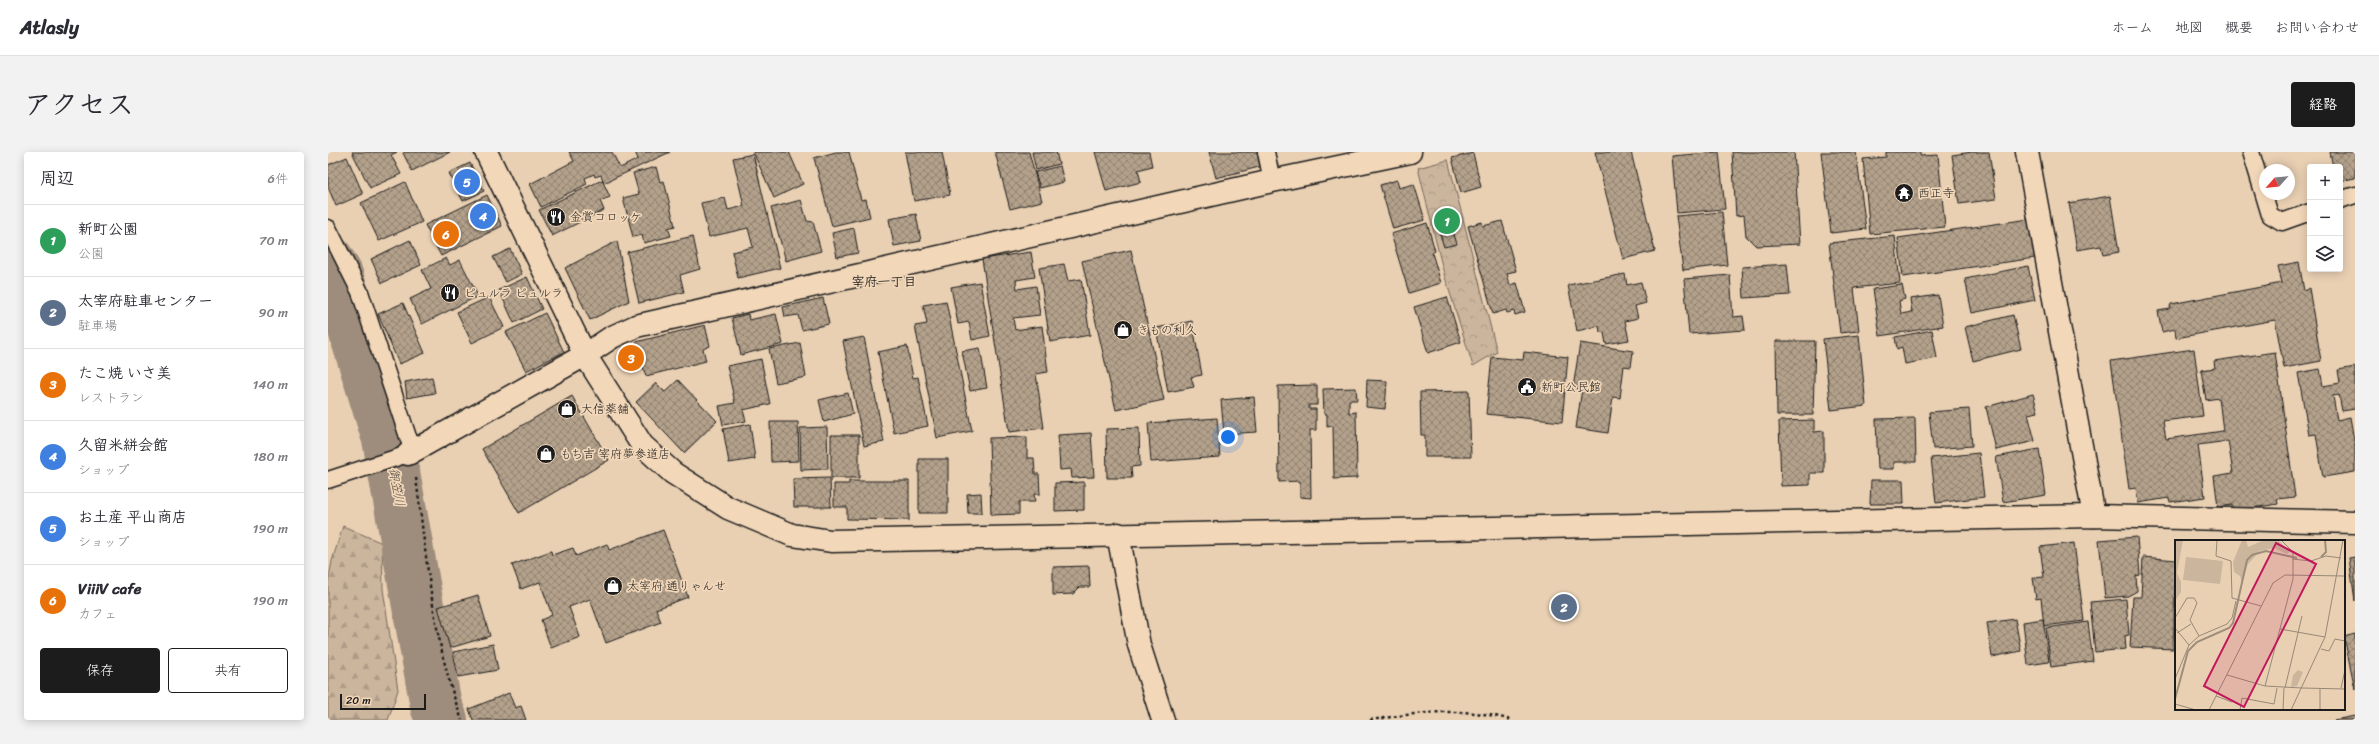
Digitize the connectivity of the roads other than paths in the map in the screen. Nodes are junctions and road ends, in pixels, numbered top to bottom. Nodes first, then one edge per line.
1 (486, 152) edge
2 (1266, 152) edge
3 (1410, 152) edge
4 (2027, 152) edge
5 (2251, 152) edge
6 (1272, 181) junction
7 (2355, 195) edge
8 (2343, 199) edge
9 (2307, 213) edge
10 (328, 228) edge
11 (585, 355) junction
12 (410, 453) junction
13 (330, 479) edge
14 (2094, 516) junction
15 (2355, 522) edge
16 (1118, 534) junction
17 (1163, 720) edge

1 - 11 street
2 - 6 lane
3 - 6 street
4 - 14 street
5 - 9 lane
6 - 11 street
7 - 8 lane
10 - 12 lane
11 - 12 street
11 - 16 street
12 - 13 lane
14 - 15 street
14 - 16 street
16 - 17 street

